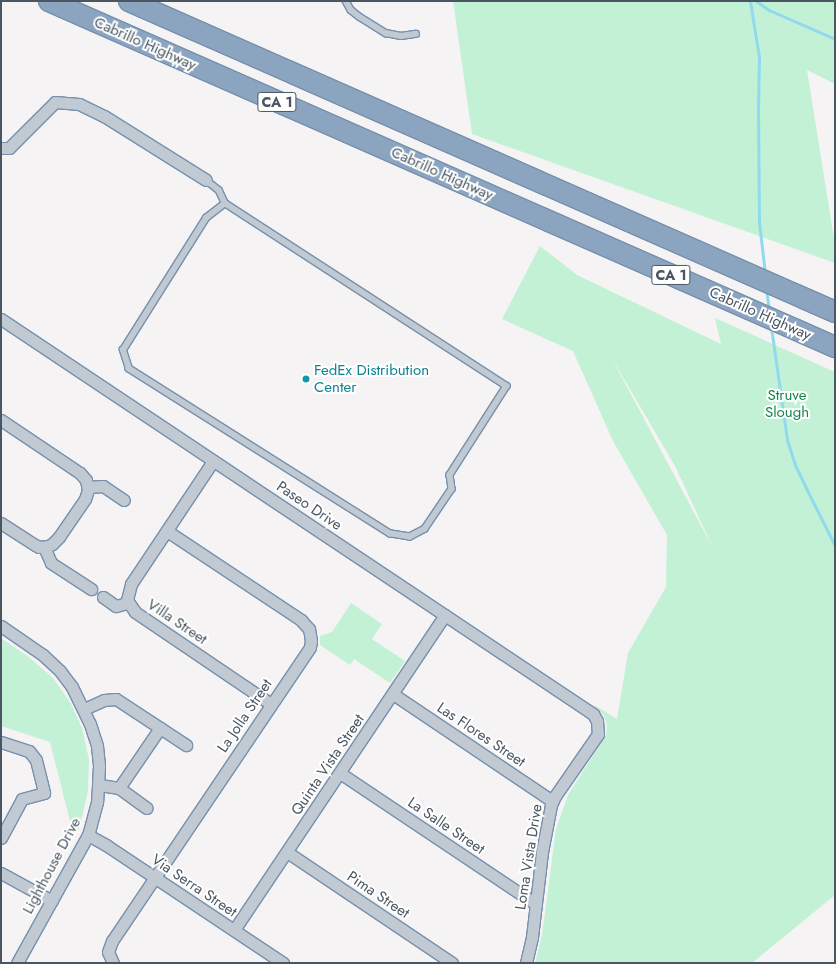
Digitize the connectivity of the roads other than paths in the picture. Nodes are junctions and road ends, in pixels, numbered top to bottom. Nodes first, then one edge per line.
1 (48, 1) edge
2 (129, 1) edge
3 (346, 1) edge
4 (416, 34) dead end
5 (1, 148) edge
6 (206, 180) joint
7 (225, 203) junction
8 (835, 312) edge
9 (1, 319) edge
10 (835, 347) edge
11 (1, 420) edge
12 (213, 461) junction
13 (88, 487) junction
14 (124, 500) dead end
15 (1, 523) edge
16 (167, 531) junction
17 (44, 547) junction
18 (91, 589) dead end
19 (103, 597) dead end
20 (127, 603) junction
21 (445, 615) junction
22 (1, 626) edge
23 (393, 694) junction
24 (271, 704) junction
25 (84, 709) junction
26 (597, 721) joint
27 (160, 728) junction
28 (1, 742) edge
29 (186, 745) dead end
30 (340, 773) junction
31 (100, 785) junction
32 (119, 788) junction
33 (552, 801) junction
34 (147, 808) dead end
35 (88, 836) junction
36 (1, 838) edge
37 (287, 852) junction
38 (1, 873) edge
39 (155, 878) junction
40 (52, 901) junction
41 (536, 904) junction
42 (234, 930) junction
43 (17, 963) edge
44 (113, 963) edge
45 (283, 963) edge
46 (452, 963) edge
47 (526, 963) edge

1 - 10 highway, Cabrillo Highway / CA 1
2 - 8 highway, CA 1
3 - 4 lane
5 - 6 street
6 - 7 lane
7 - 7 lane
9 - 12 street, Paseo Drive
11 - 13 street
12 - 16 street, Villa Street
12 - 21 street, Paseo Drive
13 - 14 street
13 - 17 street
15 - 17 street
16 - 20 street, Villa Street
16 - 24 street, La Jolla Street
17 - 18 street
19 - 20 street
20 - 24 street, Villa Street
21 - 23 street, Quinta Vista Street
21 - 26 street, Paseo Drive
22 - 25 street, Lighthouse Drive
23 - 30 street, Quinta Vista Street
23 - 33 street, Las Flores Street
24 - 39 street, La Jolla Street
25 - 27 street
25 - 31 street, Lighthouse Drive
26 - 33 street, Loma Vista Drive
27 - 29 street
27 - 32 street
28 - 36 street
30 - 37 street, Quinta Vista Street
30 - 41 street, La Salle Street
31 - 32 street
31 - 35 street, Lighthouse Drive
32 - 34 street
33 - 41 street, Loma Vista Drive
35 - 39 street, Via Serra Street
35 - 40 street, Lighthouse Drive
37 - 42 street, Quinta Vista Street
37 - 46 street, Pima Street
38 - 40 street
39 - 42 street, Via Serra Street
39 - 44 street, La Jolla Street
40 - 43 street, Lighthouse Drive
41 - 47 street, Loma Vista Drive
42 - 45 street, Via Serra Street

